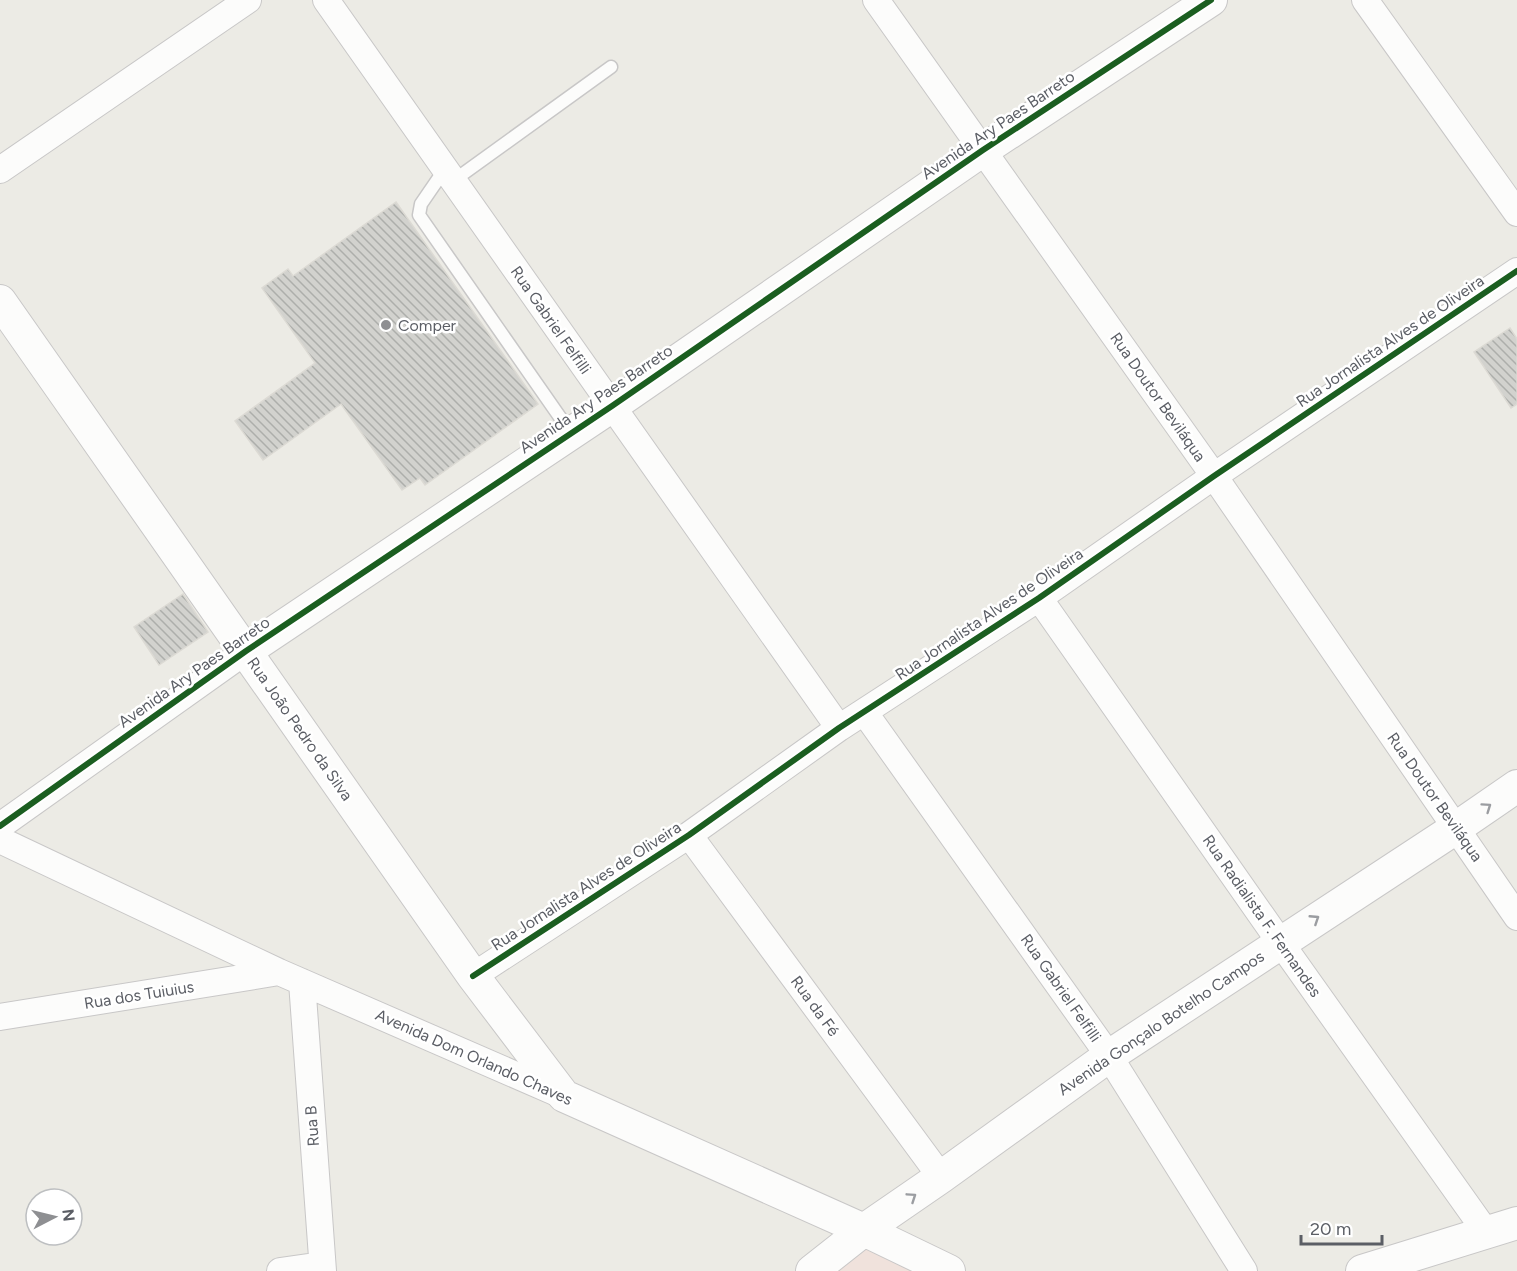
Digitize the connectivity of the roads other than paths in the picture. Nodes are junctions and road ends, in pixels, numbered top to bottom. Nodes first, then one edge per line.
1 (248, 0) edge
2 (326, 0) edge
3 (876, 0) edge
4 (1211, 0) edge
5 (1365, 0) edge
6 (611, 67) dead end
7 (983, 150) junction
8 (0, 170) edge
9 (449, 175) junction
10 (1517, 213) edge
11 (1517, 271) edge
12 (0, 301) edge
13 (612, 406) junction
14 (571, 433) junction
15 (1214, 476) junction
16 (1039, 598) junction
17 (246, 651) junction
18 (865, 712) junction
19 (838, 728) junction
20 (1517, 786) edge
21 (0, 826) edge
22 (1456, 828) junction
23 (689, 835) junction
24 (0, 840) edge
25 (1517, 917) edge
26 (1280, 942) junction
27 (279, 972) junction
28 (473, 976) junction
29 (302, 982) junction
30 (0, 1017) edge
31 (1109, 1056) junction
32 (564, 1095) junction
33 (941, 1178) junction
34 (1517, 1222) edge
35 (864, 1230) junction
36 (1486, 1232) junction
37 (322, 1268) edge
38 (280, 1271) edge
39 (812, 1271) edge
40 (950, 1271) edge
41 (1244, 1271) edge
42 (1363, 1271) edge

1 - 8 street
2 - 9 street, Rua Gabriel Felfilli
3 - 7 street, Rua Doutor Beviláqua
4 - 7 street, Avenida Ary Paes Barreto
5 - 10 street
6 - 9 lane
7 - 13 street, Avenida Ary Paes Barreto
7 - 15 street, Rua Doutor Beviláqua
9 - 13 street, Rua Gabriel Felfilli
9 - 14 lane
11 - 15 street, Rua Jornalista Alves de Oliveira
12 - 17 street, Rua João Pedro da Silva
13 - 14 street, Avenida Ary Paes Barreto
13 - 19 street, Rua Gabriel Felfilli
14 - 17 street, Avenida Ary Paes Barreto
15 - 16 street, Rua Jornalista Alves de Oliveira
15 - 22 street, Rua Doutor Beviláqua
16 - 18 street, Rua Jornalista Alves de Oliveira
16 - 26 street, Rua Radialista F. Fernandes
17 - 21 street, Avenida Ary Paes Barreto
17 - 28 street, Rua João Pedro da Silva
18 - 19 street, Rua Jornalista Alves de Oliveira
18 - 31 street, Rua Gabriel Felfilli
19 - 23 street, Rua Jornalista Alves de Oliveira
22 -> 20 street, Avenida Gonçalo Botelho Campos
22 - 25 street, Rua Doutor Beviláqua
26 -> 22 street, Avenida Gonçalo Botelho Campos
23 - 28 street, Rua Jornalista Alves de Oliveira
23 - 33 street, Rua da Fé
24 - 27 street, Avenida Dom Orlando Chaves
26 - 31 street, Avenida Gonçalo Botelho Campos
26 - 36 street, Rua Radialista F. Fernandes
27 - 29 street, Avenida Dom Orlando Chaves
27 - 30 street, Rua dos Tuiuius
28 - 32 street, Rua João Pedro da Silva
29 - 32 street, Avenida Dom Orlando Chaves
29 - 37 street, Rua B
31 - 33 street, Avenida Gonçalo Botelho Campos
31 - 41 street, Rua Gabriel Felfilli
32 - 35 street, Avenida Dom Orlando Chaves
35 -> 33 street, Avenida Gonçalo Botelho Campos
34 - 36 street
35 - 39 street, Avenida Gonçalo Botelho Campos
35 - 40 street, Avenida Dom Orlando Chaves
36 - 42 street
37 - 38 street

